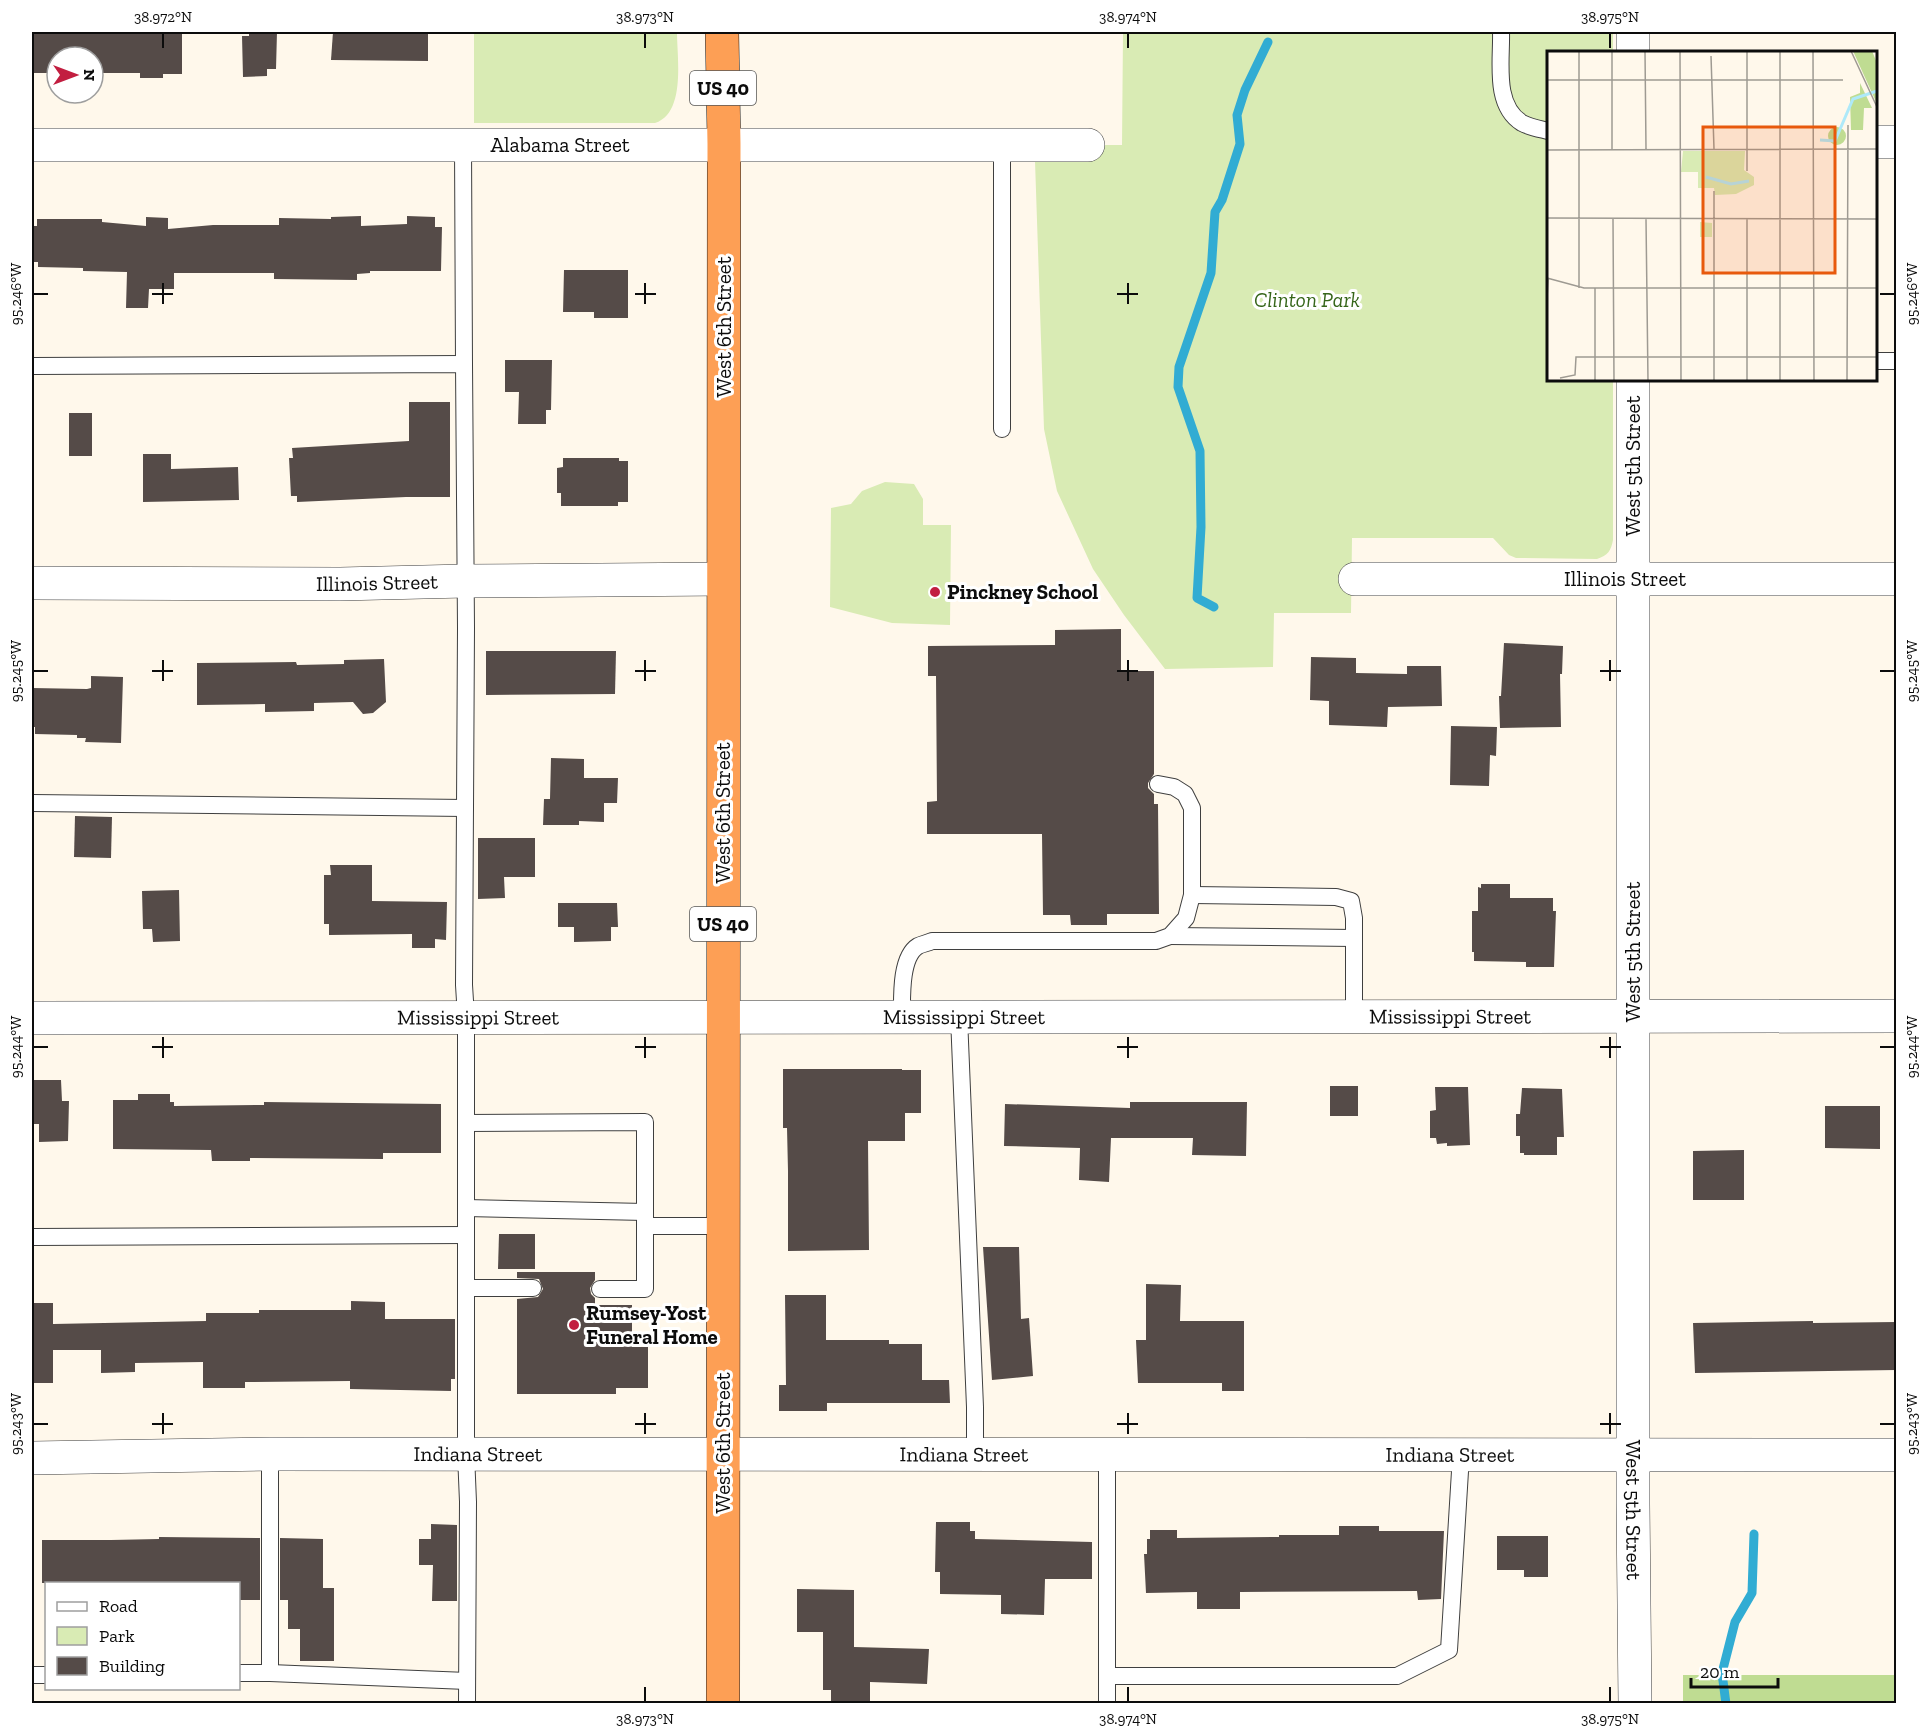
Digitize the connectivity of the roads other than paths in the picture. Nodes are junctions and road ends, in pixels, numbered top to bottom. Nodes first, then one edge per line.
1 (722, 32) edge
2 (1501, 32) edge
3 (1633, 32) edge
4 (1633, 51) edge
5 (1547, 131) edge
6 (1877, 142) edge
7 (1896, 142) edge
8 (463, 144) junction
9 (724, 144) junction
10 (32, 145) edge
11 (1002, 145) junction
12 (1088, 145) dead end
13 (1877, 361) edge
14 (1896, 362) edge
15 (464, 364) junction
16 (32, 366) edge
17 (1633, 381) edge
18 (1002, 429) dead end
19 (723, 579) junction
20 (1355, 579) dead end
21 (1633, 579) junction
22 (1896, 579) edge
23 (465, 580) junction
24 (32, 583) edge
25 (1158, 784) dead end
26 (32, 802) edge
27 (465, 808) junction
28 (1192, 895) junction
29 (1170, 936) junction
30 (1354, 938) junction
31 (1354, 1016) junction
32 (1633, 1016) junction
33 (1896, 1016) edge
34 (466, 1017) junction
35 (723, 1017) junction
36 (902, 1017) junction
37 (959, 1017) junction
38 (32, 1018) edge
39 (466, 1123) junction
40 (466, 1208) junction
41 (645, 1219) junction
42 (723, 1226) junction
43 (466, 1235) junction
44 (32, 1237) edge
45 (466, 1288) junction
46 (533, 1288) dead end
47 (600, 1288) dead end
48 (270, 1454) junction
49 (466, 1454) junction
50 (723, 1454) junction
51 (975, 1455) junction
52 (1107, 1455) junction
53 (1461, 1455) junction
54 (1896, 1455) edge
55 (1633, 1456) junction
56 (32, 1458) edge
57 (240, 1673) edge
58 (270, 1673) junction
59 (1107, 1676) junction
60 (467, 1681) junction
61 (467, 1704) edge
62 (723, 1704) edge
63 (1107, 1704) edge
64 (1635, 1704) edge

1 - 9 highway, West 6th Street / US 40
2 - 5 lane
3 - 4 street
6 - 7 street
8 - 9 street, Alabama Street
8 - 10 street, Alabama Street
8 - 15 lane
9 - 11 street, Alabama Street
9 - 19 highway, West 6th Street / US 40
11 - 12 street, Alabama Street
11 - 18 lane
13 - 14 lane
15 - 16 lane
15 - 23 lane
17 - 21 street, West 5th Street
19 - 23 street, Illinois Street
19 - 35 highway, West 6th Street / US 40
20 - 21 street, Illinois Street
21 - 22 street, Illinois Street
21 - 32 street, West 5th Street
23 - 24 street, Illinois Street
23 - 27 lane
25 - 28 lane
26 - 27 lane
27 - 34 lane
28 - 29 lane
28 - 30 lane
29 - 30 lane
29 - 36 lane
30 - 31 lane
31 - 32 street, Mississippi Street
31 - 37 street, Mississippi Street
32 - 33 street, Mississippi Street
32 - 55 street, West 5th Street
34 - 35 street, Mississippi Street
34 - 38 street, Mississippi Street
34 - 39 lane
35 - 36 street, Mississippi Street
35 - 42 highway, West 6th Street / US 40
36 - 37 street, Mississippi Street
37 - 51 lane
39 - 40 lane
39 - 41 lane
40 - 41 lane
40 - 43 lane
41 - 42 lane
41 - 47 lane
42 - 50 highway, West 6th Street / US 40
43 - 44 lane
43 - 45 lane
45 - 46 lane
45 - 49 lane
48 - 49 street, Indiana Street
48 - 56 street, Indiana Street
48 - 58 lane
49 - 50 street, Indiana Street
49 - 60 lane
50 - 51 street, Indiana Street
50 - 62 highway, West 6th Street / US 40
51 - 52 street, Indiana Street
52 - 53 street, Indiana Street
52 - 59 lane
53 - 55 street, Indiana Street
53 - 59 lane
54 - 55 street, Indiana Street
55 - 64 street, West 5th Street
57 - 58 lane
58 - 60 lane
59 - 63 lane
60 - 61 lane

